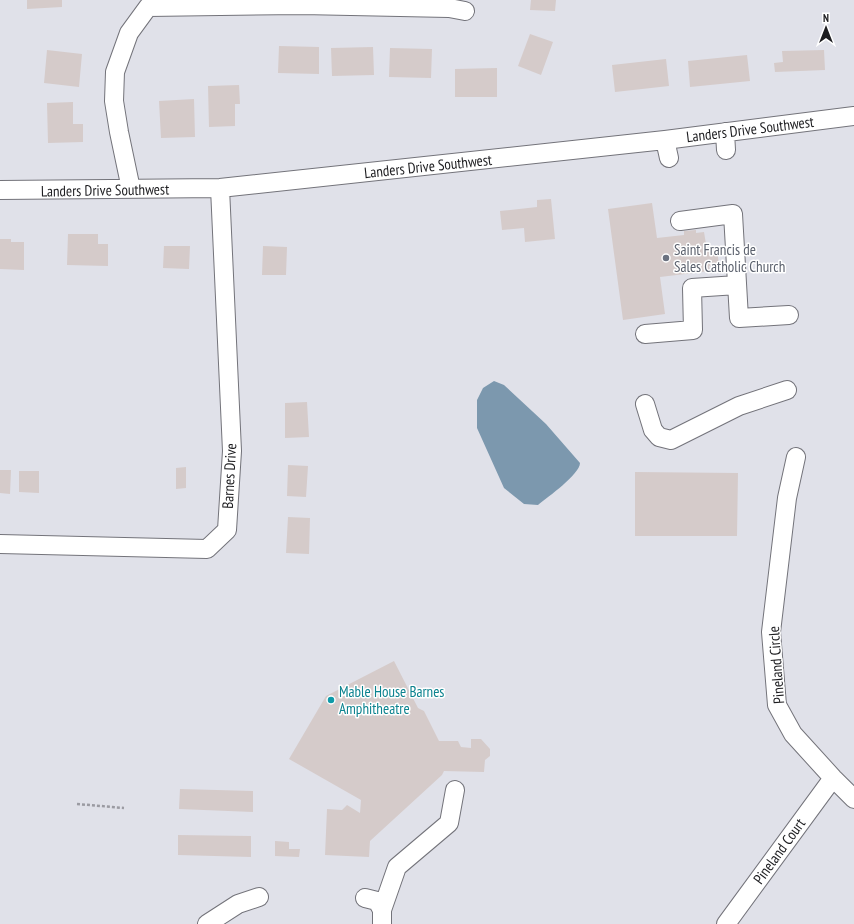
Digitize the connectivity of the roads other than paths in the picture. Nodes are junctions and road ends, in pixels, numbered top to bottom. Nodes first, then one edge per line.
1 (145, 3) edge
2 (465, 11) dead end
3 (854, 116) edge
4 (665, 140) junction
5 (669, 158) dead end
6 (220, 188) junction
7 (0, 190) edge
8 (131, 190) junction
9 (680, 221) dead end
10 (737, 285) junction
11 (789, 315) dead end
12 (645, 334) dead end
13 (787, 390) dead end
14 (645, 404) dead end
15 (796, 457) dead end
16 (0, 544) edge
17 (833, 778) junction
18 (455, 790) dead end
19 (854, 799) edge
20 (259, 897) dead end
21 (365, 898) dead end
22 (382, 917) edge
23 (207, 924) edge
24 (726, 924) edge

1 - 2 street
1 - 8 street
3 - 4 street, Landers Drive Southwest
4 - 5 street
4 - 6 street, Landers Drive Southwest
6 - 8 street, Landers Drive Southwest
6 - 16 street, Barnes Drive
7 - 8 street, Landers Drive Southwest
9 - 10 street
10 - 11 street
10 - 12 street
13 - 14 street
15 - 17 street, Pineland Circle
17 - 19 street, Pineland Circle
17 - 24 street, Pineland Court
18 - 22 street
20 - 23 street
21 - 22 street

